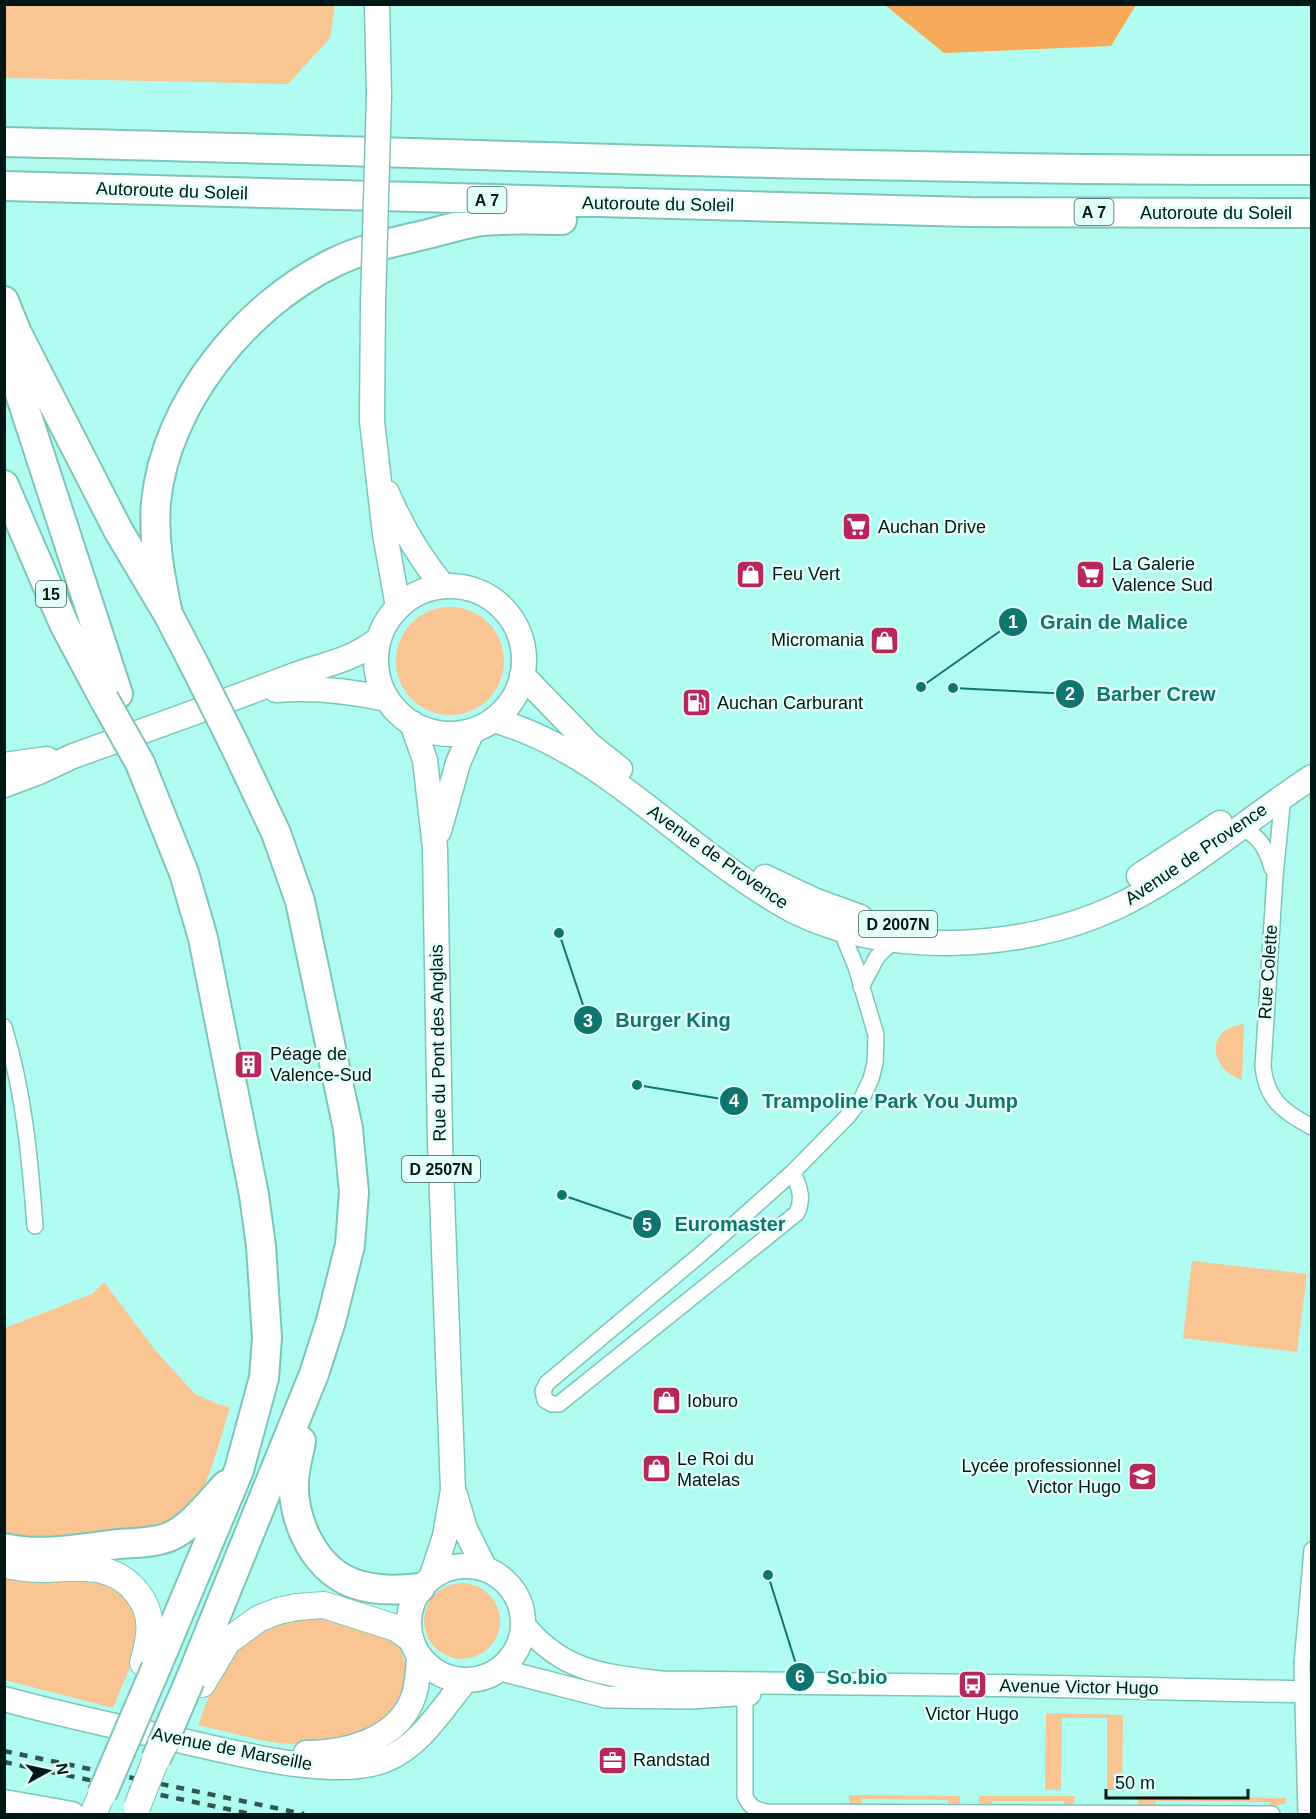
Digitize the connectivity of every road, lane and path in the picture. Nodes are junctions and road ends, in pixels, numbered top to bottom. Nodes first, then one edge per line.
1 (377, 4) edge
2 (4, 127) edge
3 (4, 142) edge
4 (192, 147) junction
5 (1311, 170) edge
6 (4, 186) edge
7 (970, 212) junction
8 (1311, 213) edge
9 (4, 301) edge
10 (4, 345) edge
11 (377, 470) junction
12 (4, 485) edge
13 (443, 586) junction
14 (398, 607) junction
15 (168, 614) junction
16 (379, 639) junction
17 (522, 675) junction
18 (250, 692) junction
19 (111, 697) junction
20 (387, 699) junction
21 (412, 723) junction
22 (483, 726) junction
23 (73, 756) junction
24 (1311, 760) edge
25 (4, 765) edge
26 (1311, 777) edge
27 (4, 785) edge
28 (1283, 796) junction
29 (1238, 828) junction
30 (435, 848) junction
31 (1275, 876) junction
32 (840, 928) junction
33 (895, 939) junction
34 (861, 987) junction
35 (4, 1027) edge
36 (1311, 1127) edge
37 (793, 1172) junction
38 (35, 1226) dead end
39 (314, 1374) junction
40 (239, 1470) junction
41 (453, 1490) junction
42 (4, 1548) edge
43 (1311, 1550) edge
44 (4, 1565) edge
45 (485, 1569) junction
46 (426, 1582) junction
47 (523, 1623) junction
48 (415, 1648) junction
49 (150, 1666) junction
50 (501, 1670) junction
51 (465, 1681) junction
52 (196, 1682) junction
53 (846, 1685) junction
54 (4, 1689) edge
55 (1307, 1693) edge
56 (745, 1695) junction
57 (4, 1699) edge
58 (156, 1759) joint
59 (4, 1802) edge
60 (98, 1804) edge
61 (135, 1812) edge
62 (72, 1815) edge
63 (1272, 1815) edge
64 (1306, 1815) edge

1 - 11 main road, bridge
2 - 4 highway
3 - 4 highway
4 - 5 highway
6 - 7 highway, Autoroute du Soleil / A 7
7 - 8 highway, Autoroute du Soleil / A 7
7 - 15 highway
9 - 15 highway
10 - 19 highway
11 - 13 main road
11 - 14 main road
12 - 19 highway, 15
13 - 14 main road
13 - 17 main road
14 - 16 main road
15 - 39 highway, bridge
16 - 18 main road
16 - 20 main road
17 - 22 main road
17 - 24 main road, Avenue de Provence / D 2007N
18 - 20 main road
18 - 23 main road
19 - 40 highway, 15, bridge
20 - 21 main road
21 - 22 main road
21 - 30 main road, Rue du Pont des Anglais / D 2507N
22 - 30 main road, Rue du Pont des Anglais / D 2507N
22 - 32 main road, Avenue de Provence / D 2007N
23 - 25 main road
23 - 27 main road
26 - 28 main road, Avenue de Provence / D 2007N
28 - 29 main road, Avenue de Provence / D 2007N
28 - 31 street, Rue Colette
29 - 31 street
29 - 33 main road, Avenue de Provence / D 2007N
30 - 41 main road, Rue du Pont des Anglais / D 2507N
31 - 36 street, Rue Colette
32 - 33 main road, Avenue de Provence / D 2007N
32 - 34 street
33 - 34 street
34 - 37 street
35 - 38 street
37 - 37 street
39 - 46 highway
39 - 52 highway
40 - 42 highway
40 - 49 highway
41 - 45 main road, Rue du Pont des Anglais / D 2507N
41 - 46 main road, Rue du Pont des Anglais / D 2507N
43 - 55 street
44 - 49 highway
45 - 46 main road
45 - 47 main road
46 - 48 main road
47 - 50 main road
47 - 53 main road, Avenue Victor Hugo
48 - 51 main road
48 - 52 highway
48 - 54 main road, Avenue de Marseille
49 - 60 highway, bridge
50 - 51 main road
50 - 56 main road, Avenue Victor Hugo
51 - 57 main road, Avenue de Marseille
52 - 58 highway, bridge
53 - 55 main road, Avenue Victor Hugo
53 - 56 main road, Avenue Victor Hugo
55 - 64 street
56 - 63 street
58 - 61 highway, bridge
59 - 62 main road

